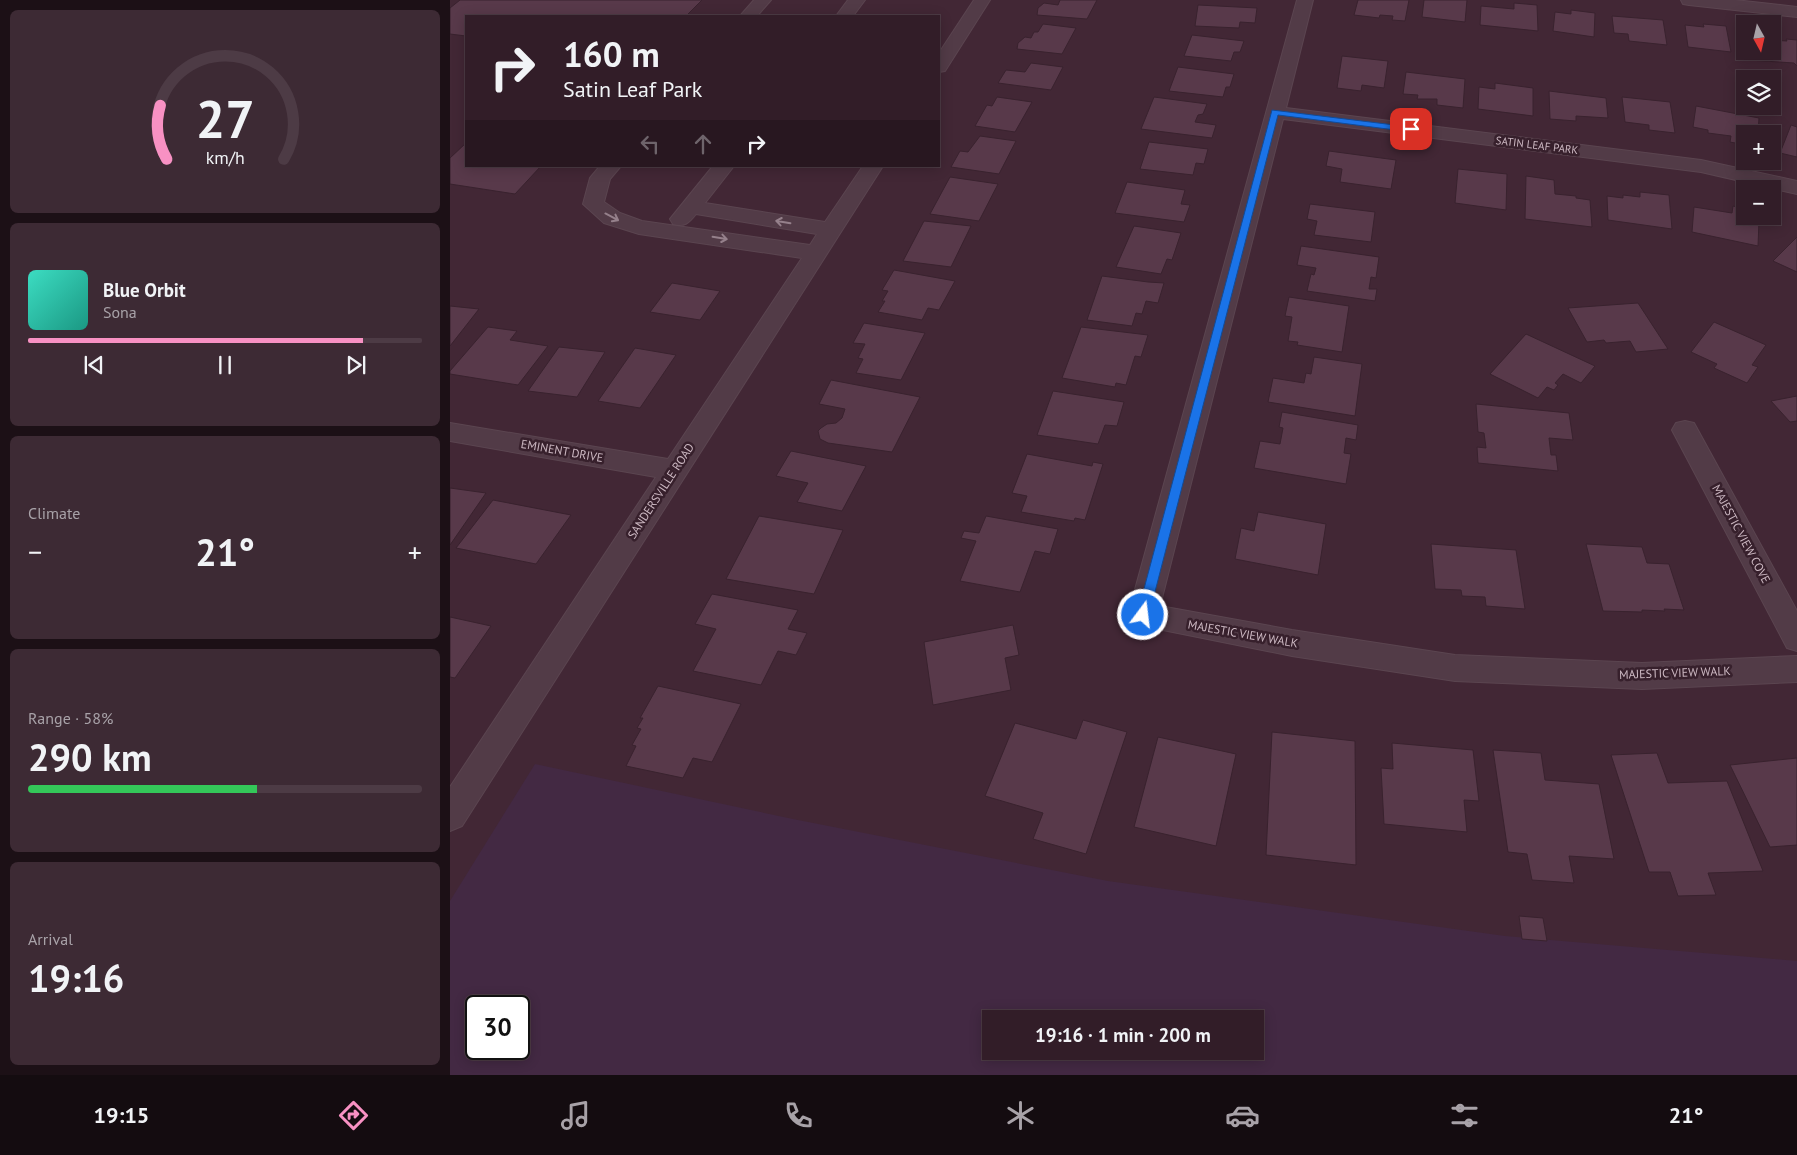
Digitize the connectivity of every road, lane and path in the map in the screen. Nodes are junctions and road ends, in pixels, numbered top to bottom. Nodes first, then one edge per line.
1 (763, 0) edge
2 (858, 0) edge
3 (982, 0) edge
4 (1304, 0) edge
5 (1689, 0) edge
6 (1797, 12) edge
7 (749, 15) edge
8 (845, 15) edge
9 (940, 64) edge
10 (1275, 112) junction
11 (610, 167) edge
12 (723, 167) edge
13 (872, 167) edge
14 (1797, 188) edge
15 (692, 207) junction
16 (672, 230) junction
17 (831, 230) junction
18 (817, 253) junction
19 (1685, 430) dead end
20 (450, 432) edge
21 (674, 470) junction
22 (1797, 639) edge
23 (1797, 669) edge
24 (450, 815) edge

1 - 7 street
2 - 8 street
3 - 9 street
4 - 10 street, MAJESTIC VIEW WALK
5 - 6 street
10 - 14 street, SATIN LEAF PARK
10 - 23 street, MAJESTIC VIEW WALK
11 -> 16 street
12 - 15 street
13 - 17 street, SANDERSVILLE ROAD
15 - 16 street
17 -> 15 street
16 -> 18 street
17 - 18 street, SANDERSVILLE ROAD
18 - 21 street, SANDERSVILLE ROAD
19 - 22 street, MAJESTIC VIEW COVE
20 - 21 street, EMINENT DRIVE
21 - 24 street, SANDERSVILLE ROAD

